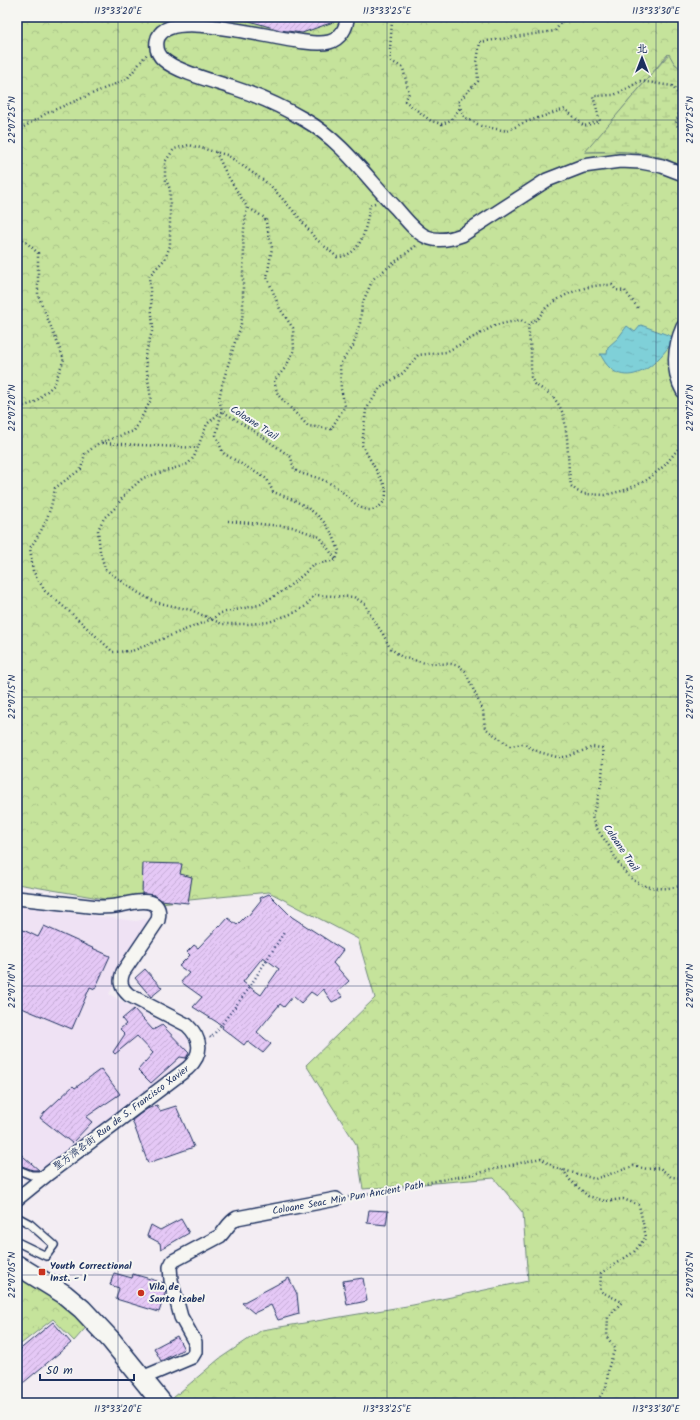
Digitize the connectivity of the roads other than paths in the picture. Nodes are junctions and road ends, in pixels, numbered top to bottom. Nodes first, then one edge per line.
1 (347, 17) edge
2 (683, 174) edge
3 (683, 327) edge
4 (683, 391) edge
5 (17, 898) edge
6 (47, 1174) junction
7 (21, 1195) edge
8 (336, 1199) road end
9 (17, 1217) edge
10 (17, 1242) edge
11 (17, 1265) edge
12 (142, 1378) junction
13 (162, 1403) edge

1 - 2 street
3 - 4 street
5 - 6 street, 聖方濟各街 Rua de S. Francisco Xavier
6 - 7 street, 聖方濟各街 Rua de S. Francisco Xavier
6 - 7 lane
8 - 12 street, Coloane Seac Min Pun Ancient Path
9 - 10 lane
11 - 12 main road
12 - 13 main road

